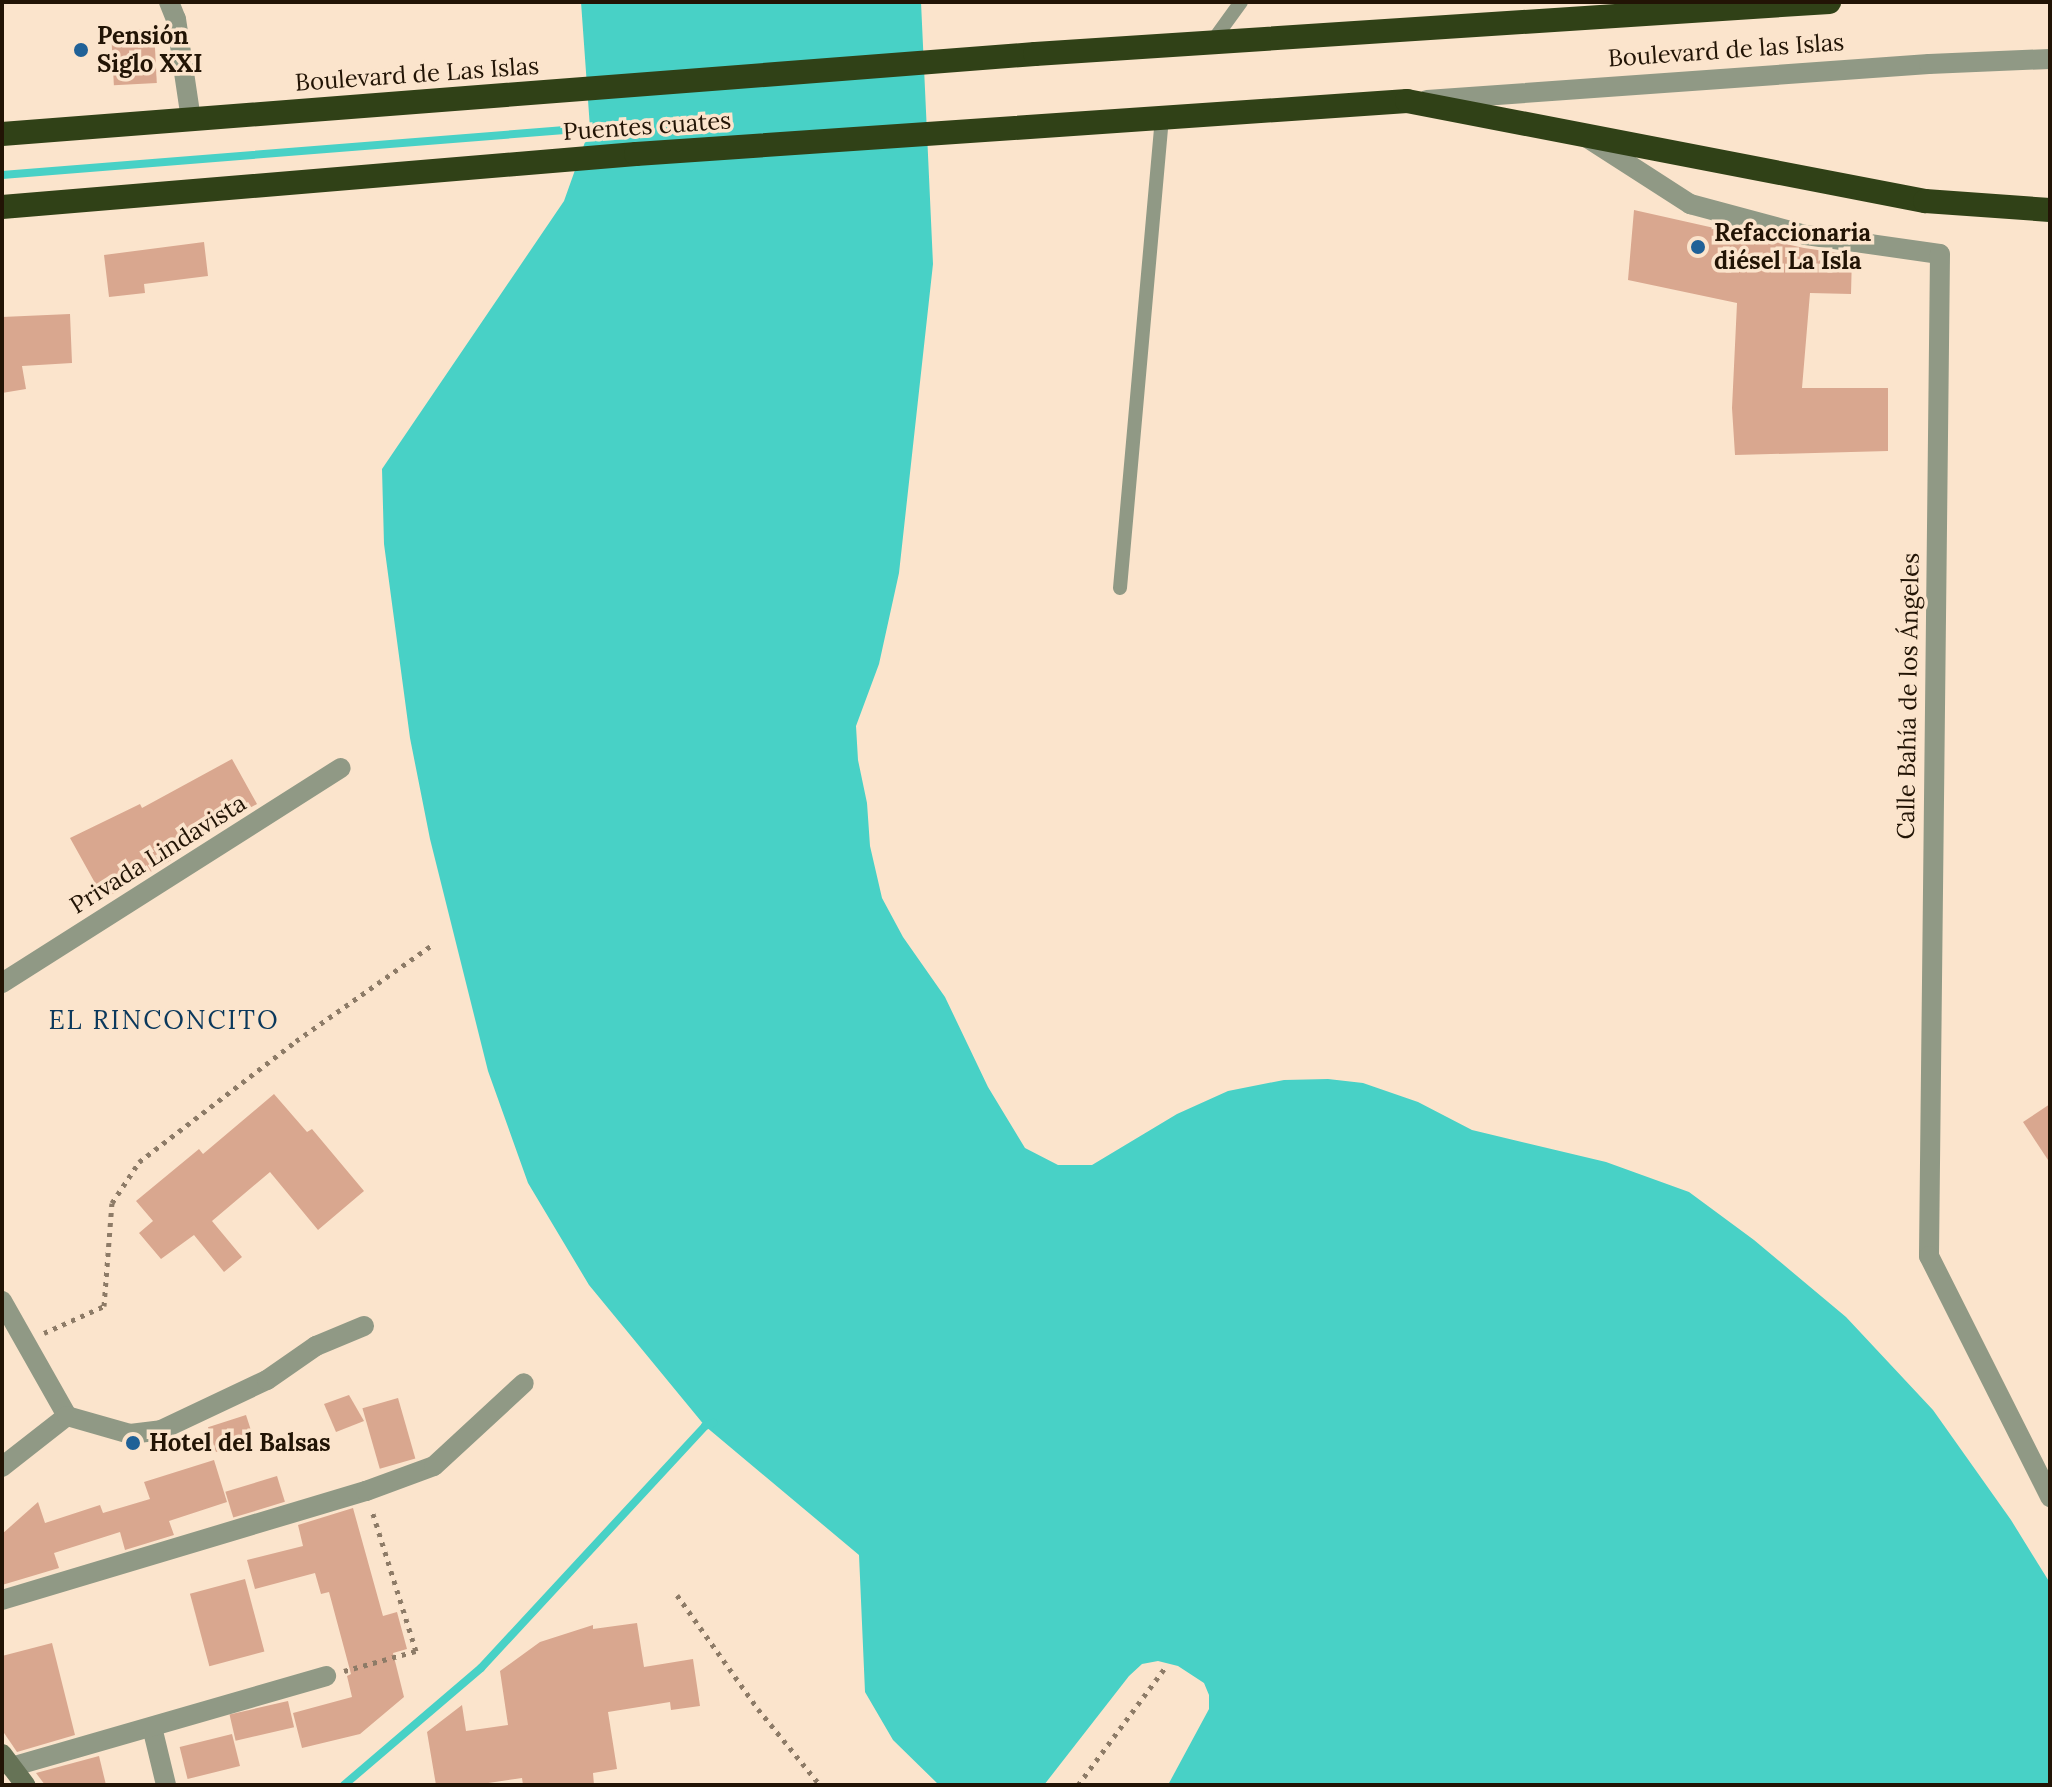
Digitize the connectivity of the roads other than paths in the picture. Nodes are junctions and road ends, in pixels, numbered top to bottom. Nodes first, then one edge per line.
1 (169, 2) edge
2 (1241, 2) edge
3 (1829, 2) edge
4 (1212, 42) junction
5 (2050, 59) edge
6 (578, 89) joint
7 (1407, 101) junction
8 (1162, 116) junction
9 (191, 119) junction
10 (1579, 133) junction
11 (2, 134) edge
12 (2, 207) edge
13 (2050, 210) edge
14 (1120, 588) dead end
15 (341, 768) dead end
16 (2, 983) edge
17 (2, 1301) edge
18 (364, 1326) dead end
19 (524, 1383) dead end
20 (67, 1416) junction
21 (2, 1467) edge
22 (2050, 1497) edge
23 (2, 1600) edge
24 (326, 1676) road end
25 (152, 1727) junction
26 (6, 1760) edge
27 (25, 1785) edge
28 (166, 1785) edge

1 - 9 street
2 - 4 lane
3 - 4 highway, Puentes cuates
4 - 6 highway, Puentes cuates
5 - 7 street, Boulevard de las Islas
6 - 9 highway, Boulevard de Las Islas
7 - 8 highway, Puentes cuates
7 - 10 highway, Puentes cuates
8 - 12 highway, Puentes cuates
8 - 14 lane
9 - 11 highway
10 - 13 highway, Puentes cuates
10 - 22 street, Calle Bahía de los Ángeles
15 - 16 street, Privada Lindavista
17 - 20 street
18 - 20 street
19 - 23 street
20 - 21 street
24 - 25 street
25 - 26 street
25 - 28 street
26 - 27 street

